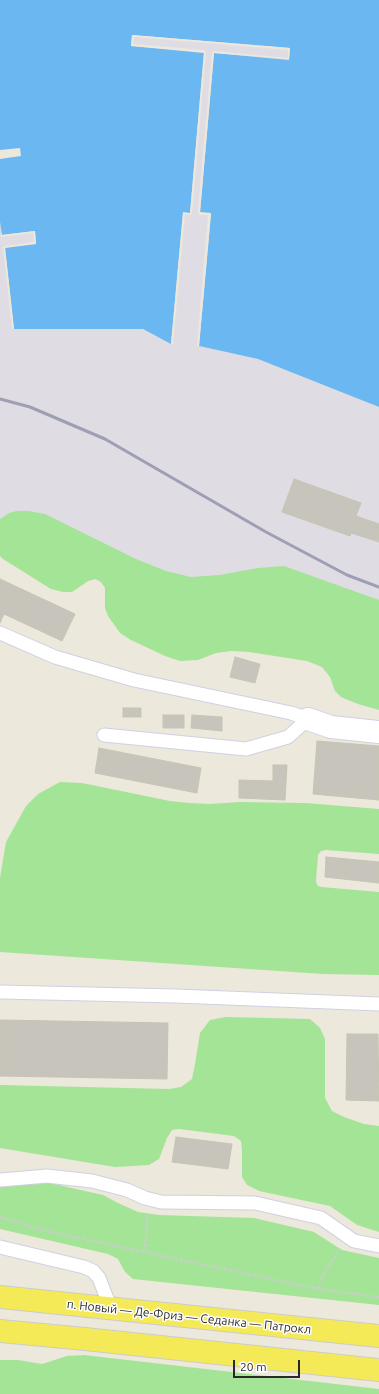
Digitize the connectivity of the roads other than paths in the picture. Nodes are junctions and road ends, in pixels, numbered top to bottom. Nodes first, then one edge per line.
1 (0, 633) edge
2 (308, 719) junction
3 (379, 732) edge
4 (104, 735) dead end
5 (0, 992) edge
6 (379, 1004) edge
7 (0, 1180) edge
8 (379, 1246) edge
9 (0, 1247) edge
10 (0, 1291) edge
11 (0, 1297) edge
12 (32, 1301) junction
13 (111, 1309) junction
14 (0, 1331) edge
15 (379, 1336) edge
16 (379, 1370) edge

1 - 2 lane
2 - 3 street
2 - 4 lane
5 - 6 lane
7 - 8 lane
9 - 13 lane
10 - 12 main road
11 - 12 main road, п. Новый — Де-Фриз — Седанка — Патрокл
12 - 13 main road, п. Новый — Де-Фриз — Седанка — Патрокл
13 - 15 main road, п. Новый — Де-Фриз — Седанка — Патрокл
14 - 16 main road

